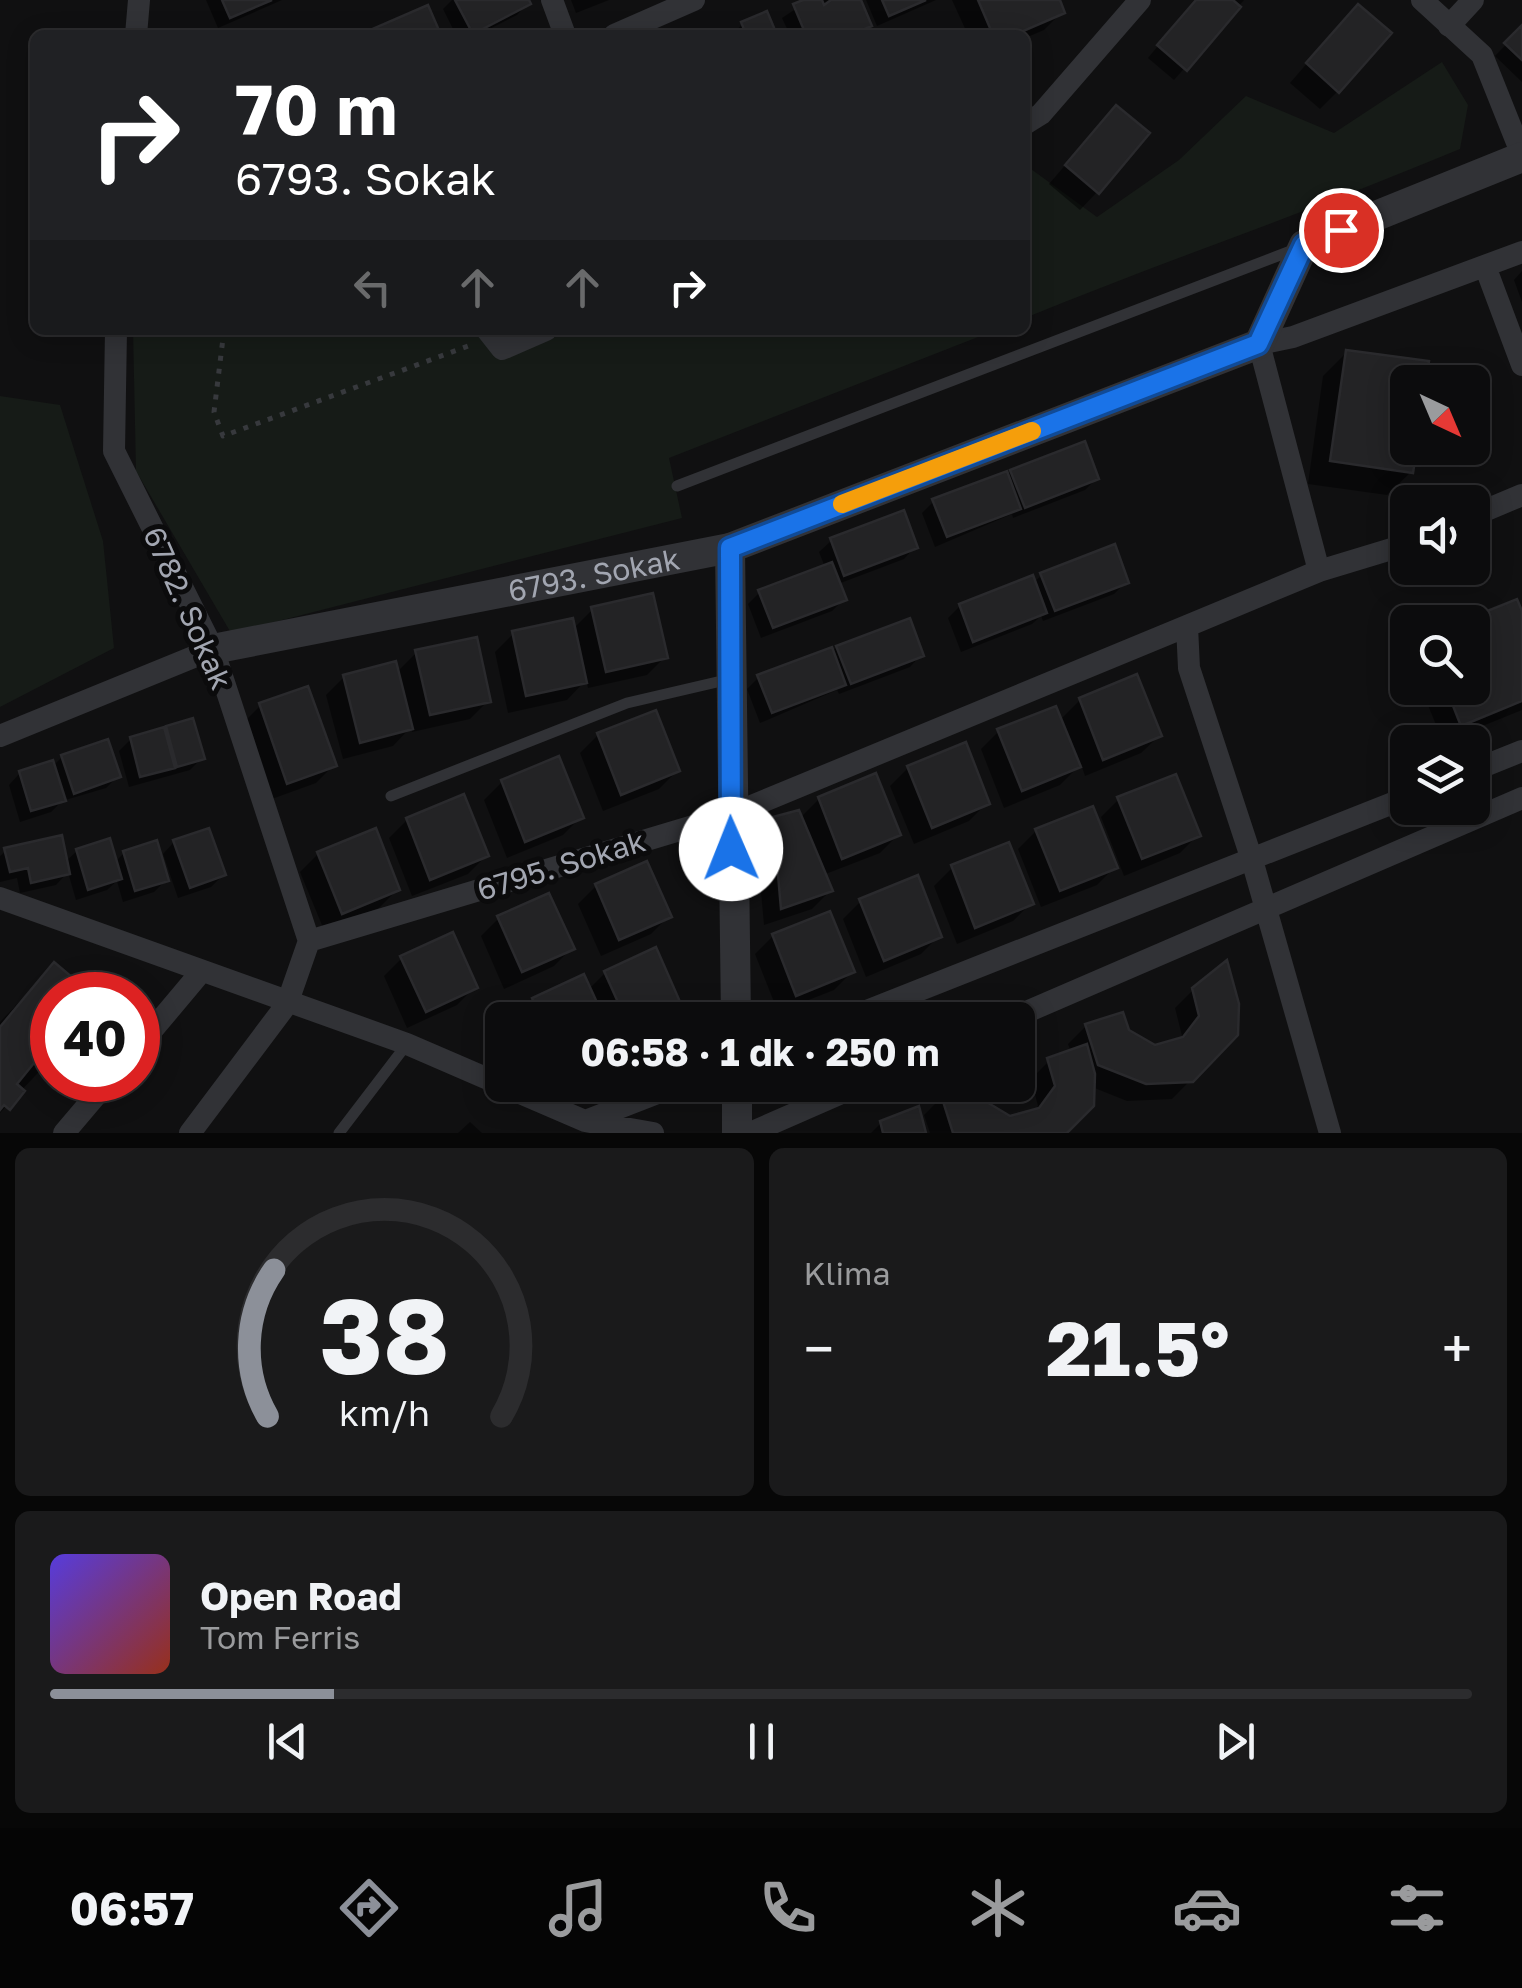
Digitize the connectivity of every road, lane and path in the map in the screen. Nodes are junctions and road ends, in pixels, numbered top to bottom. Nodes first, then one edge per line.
1 (139, 0) edge
2 (552, 0) edge
3 (694, 0) edge
4 (1140, 0) edge
5 (1422, 0) edge
6 (1472, 0) edge
7 (1450, 26) junction
8 (136, 30) edge
9 (563, 30) edge
10 (625, 30) edge
11 (1030, 121) edge
12 (1522, 156) edge
13 (1304, 245) junction
14 (1522, 252) edge
15 (1485, 266) junction
16 (116, 335) edge
17 (223, 335) edge
18 (485, 335) edge
19 (492, 335) edge
20 (534, 335) edge
21 (1258, 344) junction
22 (1522, 365) edge
23 (677, 486) dead end
24 (1522, 495) edge
25 (1490, 508) edge
26 (730, 548) junction
27 (1390, 550) edge
28 (1320, 571) junction
29 (1187, 626) junction
30 (213, 650) junction
31 (730, 679) junction
32 (0, 736) edge
33 (1522, 751) edge
34 (1490, 764) edge
35 (391, 796) dead end
36 (1522, 798) edge
37 (1390, 804) edge
38 (730, 814) junction
39 (1252, 860) junction
40 (0, 898) edge
41 (1266, 908) junction
42 (309, 941) junction
43 (201, 972) junction
44 (735, 1002) edge
45 (890, 1002) edge
46 (287, 1004) junction
47 (1035, 1008) edge
48 (160, 1021) edge
49 (407, 1044) junction
50 (90, 1102) edge
51 (634, 1102) edge
52 (737, 1102) edge
53 (821, 1102) edge
54 (585, 1121) junction
55 (64, 1133) edge
56 (190, 1133) edge
57 (339, 1133) edge
58 (652, 1133) edge
59 (738, 1133) edge
60 (750, 1133) edge
61 (1330, 1133) edge

1 - 8 street
2 - 9 street
3 - 10 street
4 - 11 street
5 - 7 street
6 - 7 street
7 - 12 street
12 - 13 street
13 - 21 street
13 - 23 lane
14 - 15 street
15 - 21 street
15 - 22 street
16 - 30 street, 6782. Sokak
17 - 18 path
19 - 20 street
21 - 26 street, 6793. Sokak
21 - 28 street
24 - 25 street
26 - 30 street, 6793. Sokak
26 - 31 street
27 - 28 street, 6795. Sokak
28 - 29 street, 6795. Sokak
29 - 38 street, 6795. Sokak
29 - 39 street
30 - 32 street
30 - 42 street, 6782. Sokak
31 - 35 lane
31 - 38 street
33 - 34 street
36 - 41 street
37 - 39 street
38 - 42 street, 6795. Sokak
38 - 44 street
39 - 41 street
39 - 45 street
40 - 43 street
41 - 47 street
41 - 61 street
42 - 46 street
43 - 46 street
43 - 48 street
46 - 49 street
46 - 56 street
49 - 54 street
49 - 57 lane
50 - 55 street
51 - 54 street
52 - 59 street
53 - 60 street
54 - 58 street

